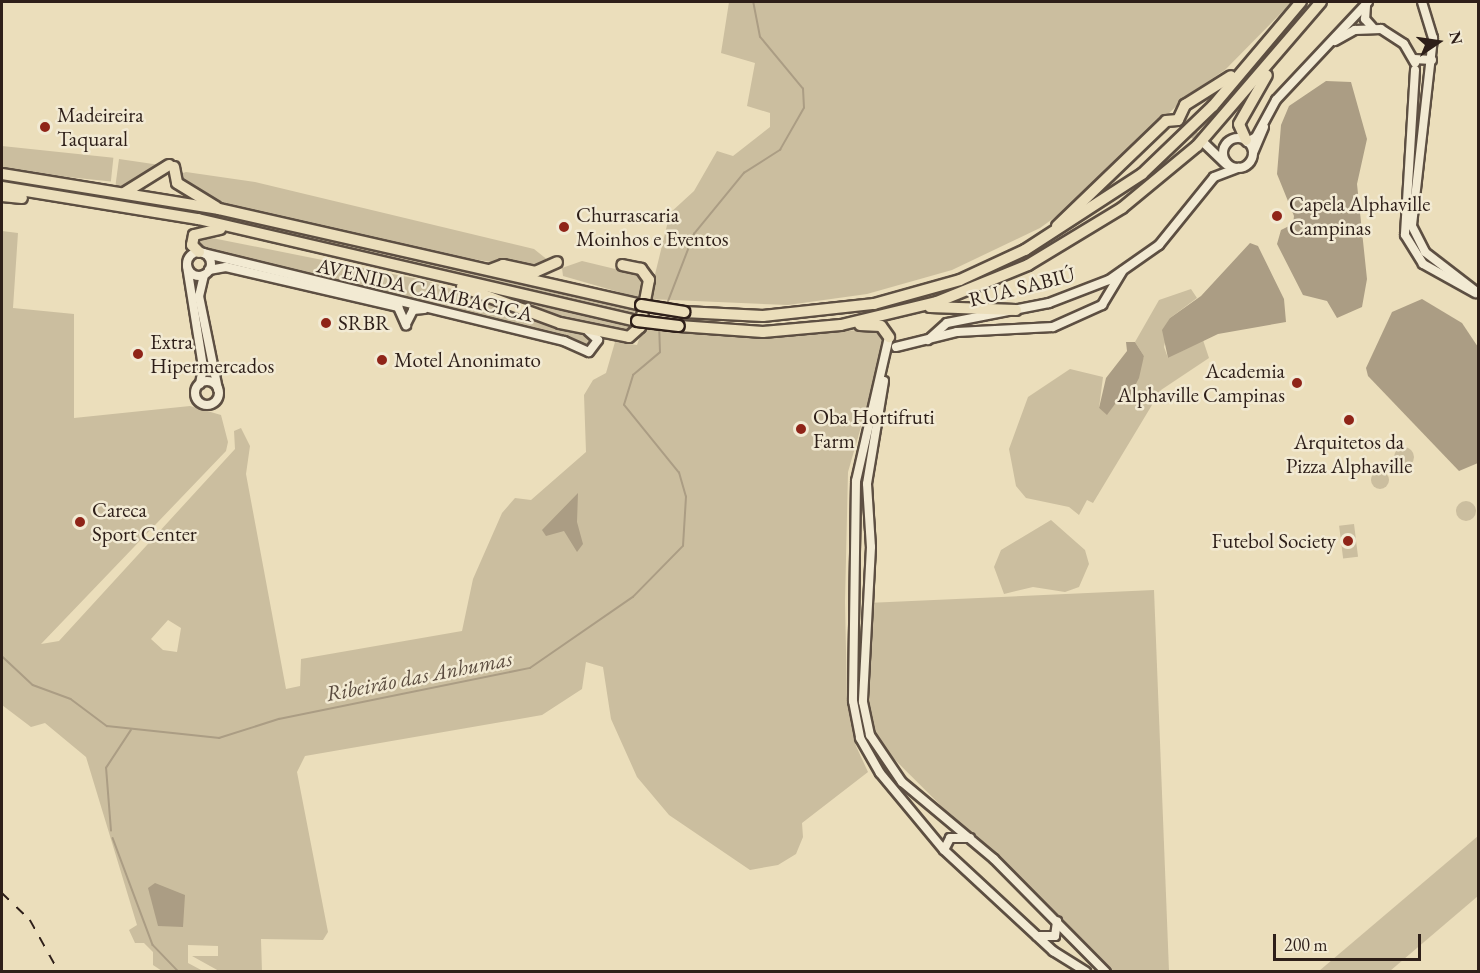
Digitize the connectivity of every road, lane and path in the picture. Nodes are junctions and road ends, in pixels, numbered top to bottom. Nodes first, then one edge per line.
1 (1301, 2) edge
2 (1368, 2) edge
3 (1422, 2) edge
4 (1319, 4) edge
5 (1373, 28) junction
6 (1269, 38) junction
7 (1335, 41) junction
8 (1432, 60) junction
9 (1415, 64) junction
10 (1265, 117) junction
11 (1246, 141) junction
12 (1226, 144) junction
13 (1253, 153) junction
14 (1228, 164) junction
15 (1238, 168) junction
16 (2, 174) edge
17 (2, 187) edge
18 (124, 193) junction
19 (2, 196) edge
20 (82, 203) junction
21 (219, 209) junction
22 (320, 248) junction
23 (1425, 252) junction
24 (201, 253) junction
25 (1416, 256) junction
26 (622, 265) dead end
27 (187, 266) junction
28 (393, 266) junction
29 (987, 268) junction
30 (490, 270) junction
31 (207, 272) junction
32 (1122, 272) junction
33 (1458, 275) junction
34 (1451, 281) junction
35 (577, 290) junction
36 (1479, 295) edge
37 (912, 308) junction
38 (1016, 310) junction
39 (441, 312) junction
40 (842, 325) junction
41 (570, 326) junction
42 (889, 337) junction
43 (928, 340) junction
44 (896, 347) junction
45 (200, 384) junction
46 (218, 389) junction
47 (859, 453) junction
48 (867, 484) junction
49 (970, 838) junction
50 (944, 850) junction
51 (1055, 918) junction
52 (1036, 936) junction
53 (1086, 972) edge
54 (1106, 972) edge

1 - 6 highway
2 - 5 main road
2 - 7 main road
3 - 8 street
4 - 11 highway
4 - 37 highway
5 - 7 street
5 - 9 street
6 - 29 highway
6 - 29 highway
7 - 10 main road
8 - 9 street
8 - 23 street
9 - 25 street
10 - 11 main road
10 - 13 main road
11 - 12 main road
11 - 13 main road
12 - 14 main road
12 - 14 main road
13 - 15 main road
14 - 15 main road
15 - 32 main road, RUA SABIÚ
16 - 18 highway
17 - 20 highway
18 - 21 highway
18 - 21 highway
19 - 20 highway
20 - 22 highway
21 - 30 highway
22 - 24 highway
22 - 28 highway
23 - 25 street
23 - 33 street
24 - 27 street
24 - 31 street
24 - 39 street, AVENIDA CAMBACICA
25 - 34 street
26 - 41 highway
27 - 31 street
27 - 45 street
28 - 40 highway, bridge
28 - 41 highway
29 - 35 highway, bridge
30 - 35 highway
30 - 35 highway
31 - 39 street, AVENIDA CAMBACICA
31 - 46 street
32 - 38 main road, RUA SABIÚ
32 - 43 main road
33 - 34 street
33 - 36 street
34 - 36 street
37 - 38 highway
37 - 40 highway
38 - 43 main road, RUA SABIÚ
39 - 41 street, AVENIDA CAMBACICA
40 - 42 highway
42 - 44 main road
42 - 47 main road
43 - 44 main road
44 - 48 main road
45 - 46 street
45 - 46 street
47 - 48 main road
47 - 50 main road
48 - 49 main road
49 - 50 main road
49 - 51 main road
50 - 52 main road
51 - 52 main road
51 - 54 main road
52 - 53 main road

